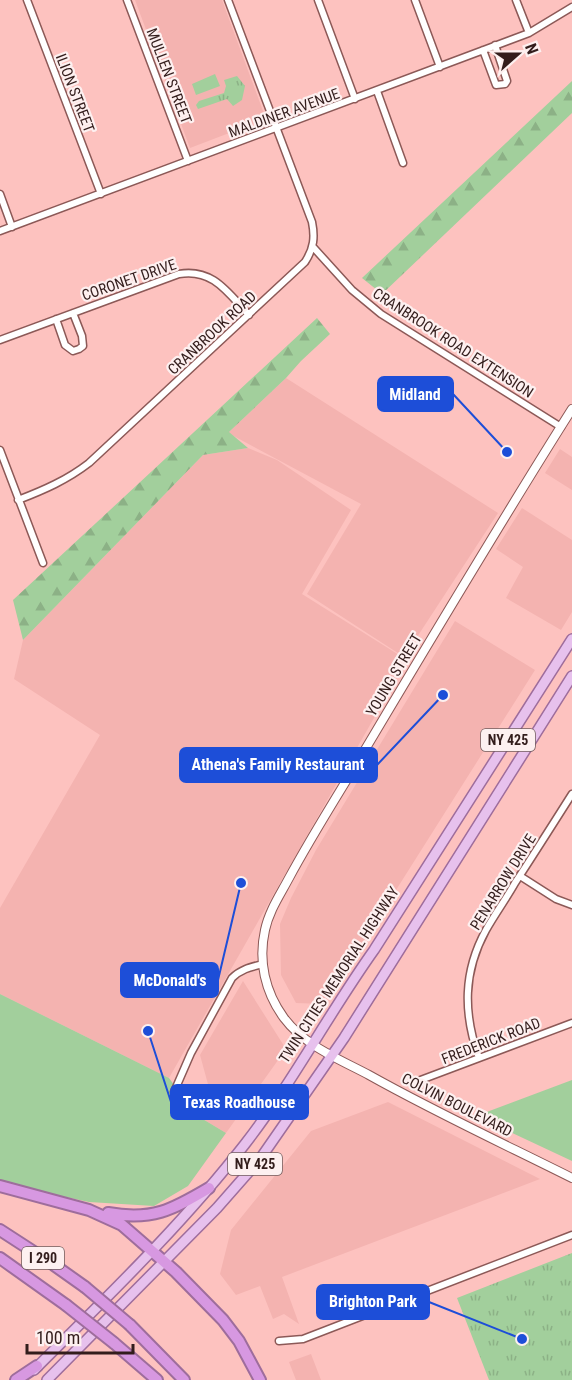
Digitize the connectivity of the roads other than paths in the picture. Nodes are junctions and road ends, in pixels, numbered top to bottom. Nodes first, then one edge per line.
1 (27, 0) edge
2 (128, 0) edge
3 (228, 0) edge
4 (318, 0) edge
5 (415, 0) edge
6 (516, 0) edge
7 (572, 7) edge
8 (529, 33) junction
9 (495, 45) junction
10 (483, 50) junction
11 (440, 67) junction
12 (377, 91) junction
13 (355, 99) junction
14 (276, 128) junction
15 (188, 161) junction
16 (403, 163) dead end
17 (0, 194) edge
18 (101, 194) junction
19 (12, 227) junction
20 (0, 231) edge
21 (313, 247) junction
22 (73, 313) junction
23 (249, 315) junction
24 (56, 319) junction
25 (0, 340) edge
26 (572, 409) edge
27 (561, 427) junction
28 (0, 450) edge
29 (18, 500) junction
30 (43, 563) dead end
31 (572, 639) edge
32 (572, 676) edge
33 (572, 794) edge
34 (520, 876) junction
35 (572, 905) edge
36 (263, 964) junction
37 (572, 1023) edge
38 (313, 1044) junction
39 (331, 1056) junction
40 (480, 1058) junction
41 (418, 1081) dead end
42 (174, 1092) dead end
43 (572, 1178) edge
44 (0, 1186) edge
45 (209, 1188) junction
46 (89, 1210) junction
47 (0, 1230) edge
48 (572, 1235) edge
49 (151, 1250) junction
50 (0, 1258) edge
51 (165, 1262) junction
52 (0, 1265) edge
53 (30, 1278) junction
54 (279, 1341) dead end
55 (37, 1366) junction
56 (16, 1380) edge
57 (24, 1380) edge
58 (48, 1380) edge
59 (157, 1380) edge
60 (184, 1380) edge
61 (260, 1380) edge

1 - 18 street, ILION STREET
2 - 15 street, MULLEN STREET
3 - 14 street
4 - 13 street
5 - 11 street
6 - 8 street
7 - 8 street, MALDINER AVENUE
8 - 9 street, MALDINER AVENUE
9 - 10 street, MALDINER AVENUE
9 - 10 street
10 - 11 street, MALDINER AVENUE
11 - 12 street, MALDINER AVENUE
12 - 13 street, MALDINER AVENUE
12 - 16 street
13 - 14 street, MALDINER AVENUE
14 - 15 street, MALDINER AVENUE
14 - 21 street
15 - 18 street, MALDINER AVENUE
17 - 19 street
18 - 19 street, MALDINER AVENUE
19 - 20 street, MALDINER AVENUE
21 - 23 street, CRANBROOK ROAD
21 - 27 street, CRANBROOK ROAD EXTENSION
22 - 23 street, CORONET DRIVE
22 - 24 street, CORONET DRIVE
22 - 24 street, CORONET DRIVE
23 - 29 street, CRANBROOK ROAD
24 - 25 street, CORONET DRIVE
26 - 27 street, YOUNG STREET
27 - 36 street, YOUNG STREET
28 - 29 street
29 - 30 street
31 - 38 main road, TWIN CITIES MEMORIAL HIGHWAY / NY 425
32 - 39 main road, NY 425
33 - 34 street, PENARROW DRIVE
34 - 35 street
34 - 40 street, PENARROW DRIVE
36 - 38 street, YOUNG STREET
36 - 42 street
37 - 40 street, FREDERICK ROAD
38 - 39 street, YOUNG STREET
38 - 45 main road, TWIN CITIES MEMORIAL HIGHWAY / NY 425
39 - 43 street, COLVIN BOULEVARD
39 - 51 main road, NY 425
40 - 41 street, FREDERICK ROAD
44 - 46 highway
45 - 46 highway
45 - 49 main road, TWIN CITIES MEMORIAL HIGHWAY / NY 425
46 - 49 highway
47 - 60 highway, I 290, bridge
48 - 54 street
49 - 51 highway
49 - 55 main road, TWIN CITIES MEMORIAL HIGHWAY / NY 425
50 - 53 highway, I 290
51 - 58 main road, NY 425
51 - 61 highway
52 - 53 highway
53 - 59 highway, I 290, bridge
55 - 56 highway
55 - 57 main road, TWIN CITIES MEMORIAL HIGHWAY

